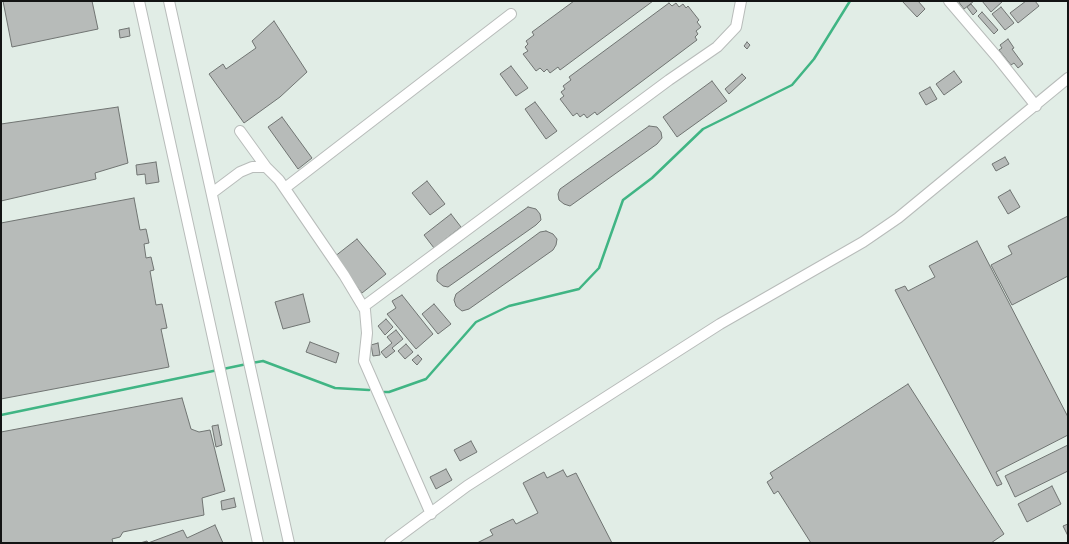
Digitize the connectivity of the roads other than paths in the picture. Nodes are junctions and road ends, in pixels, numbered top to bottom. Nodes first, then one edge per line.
1 (140, 1) edge
2 (169, 1) edge
3 (741, 1) edge
4 (949, 1) edge
5 (511, 14) dead end
6 (1068, 78) edge
7 (1036, 106) junction
8 (240, 131) dead end
9 (266, 167) junction
10 (285, 188) junction
11 (212, 193) junction
12 (363, 307) junction
13 (431, 514) junction
14 (258, 543) edge
15 (290, 543) edge
16 (390, 543) edge

1 - 14 street
2 - 11 street
3 - 12 street
4 - 7 street
5 - 10 street
6 - 7 street
7 - 13 street
8 - 9 street
9 - 10 street
9 - 11 street
10 - 12 street
11 - 15 street
12 - 13 street
13 - 16 street

